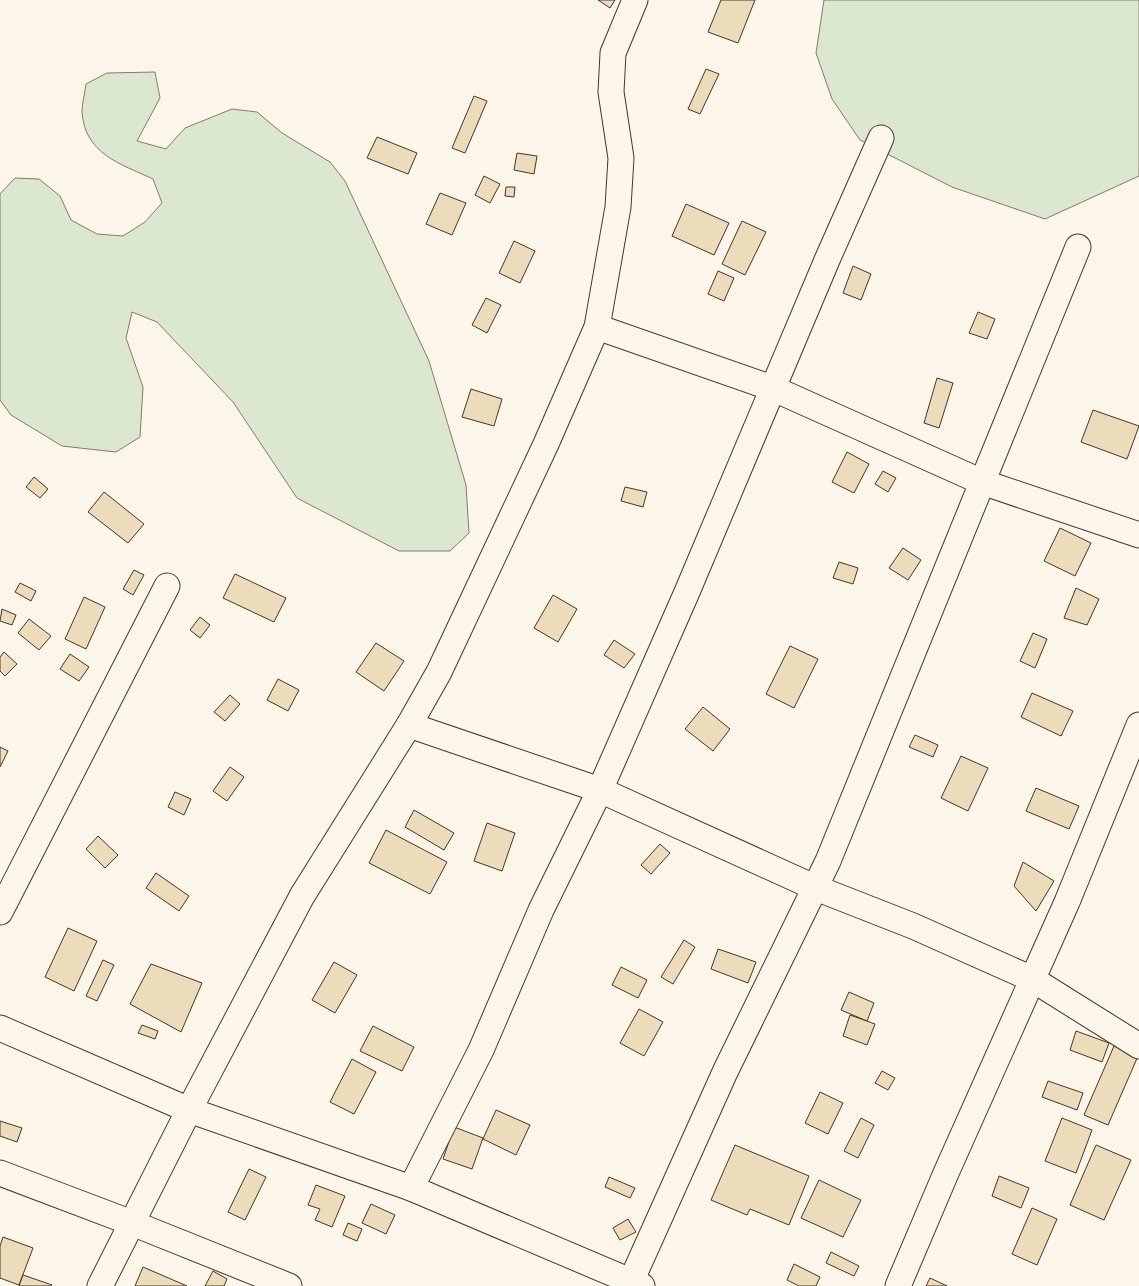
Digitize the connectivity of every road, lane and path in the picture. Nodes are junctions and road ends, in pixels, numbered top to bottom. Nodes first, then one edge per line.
1 (635, 0) edge
2 (881, 138) dead end
3 (1078, 246) dead end
4 (597, 327) junction
5 (772, 388) junction
6 (982, 482) junction
7 (1139, 535) edge
8 (167, 586) dead end
9 (409, 725) junction
10 (1139, 726) edge
11 (600, 790) junction
12 (816, 888) junction
13 (0, 912) edge
14 (1032, 979) junction
15 (0, 1028) edge
16 (1139, 1046) edge
17 (189, 1110) junction
18 (0, 1173) edge
19 (411, 1188) junction
20 (132, 1222) junction
21 (634, 1284) edge
22 (100, 1286) edge
23 (289, 1286) edge
24 (898, 1286) edge

1 - 4 street
2 - 5 street
3 - 6 street
4 - 5 street
4 - 9 street
5 - 6 street
5 - 11 street
6 - 7 street
6 - 12 street
8 - 13 street
9 - 11 street
9 - 17 street
10 - 14 street
11 - 12 street
11 - 19 street
12 - 14 street
12 - 21 street
14 - 16 street
14 - 24 street
15 - 17 street
17 - 19 street
17 - 20 street
18 - 20 street
19 - 21 street
20 - 22 street
20 - 23 street

